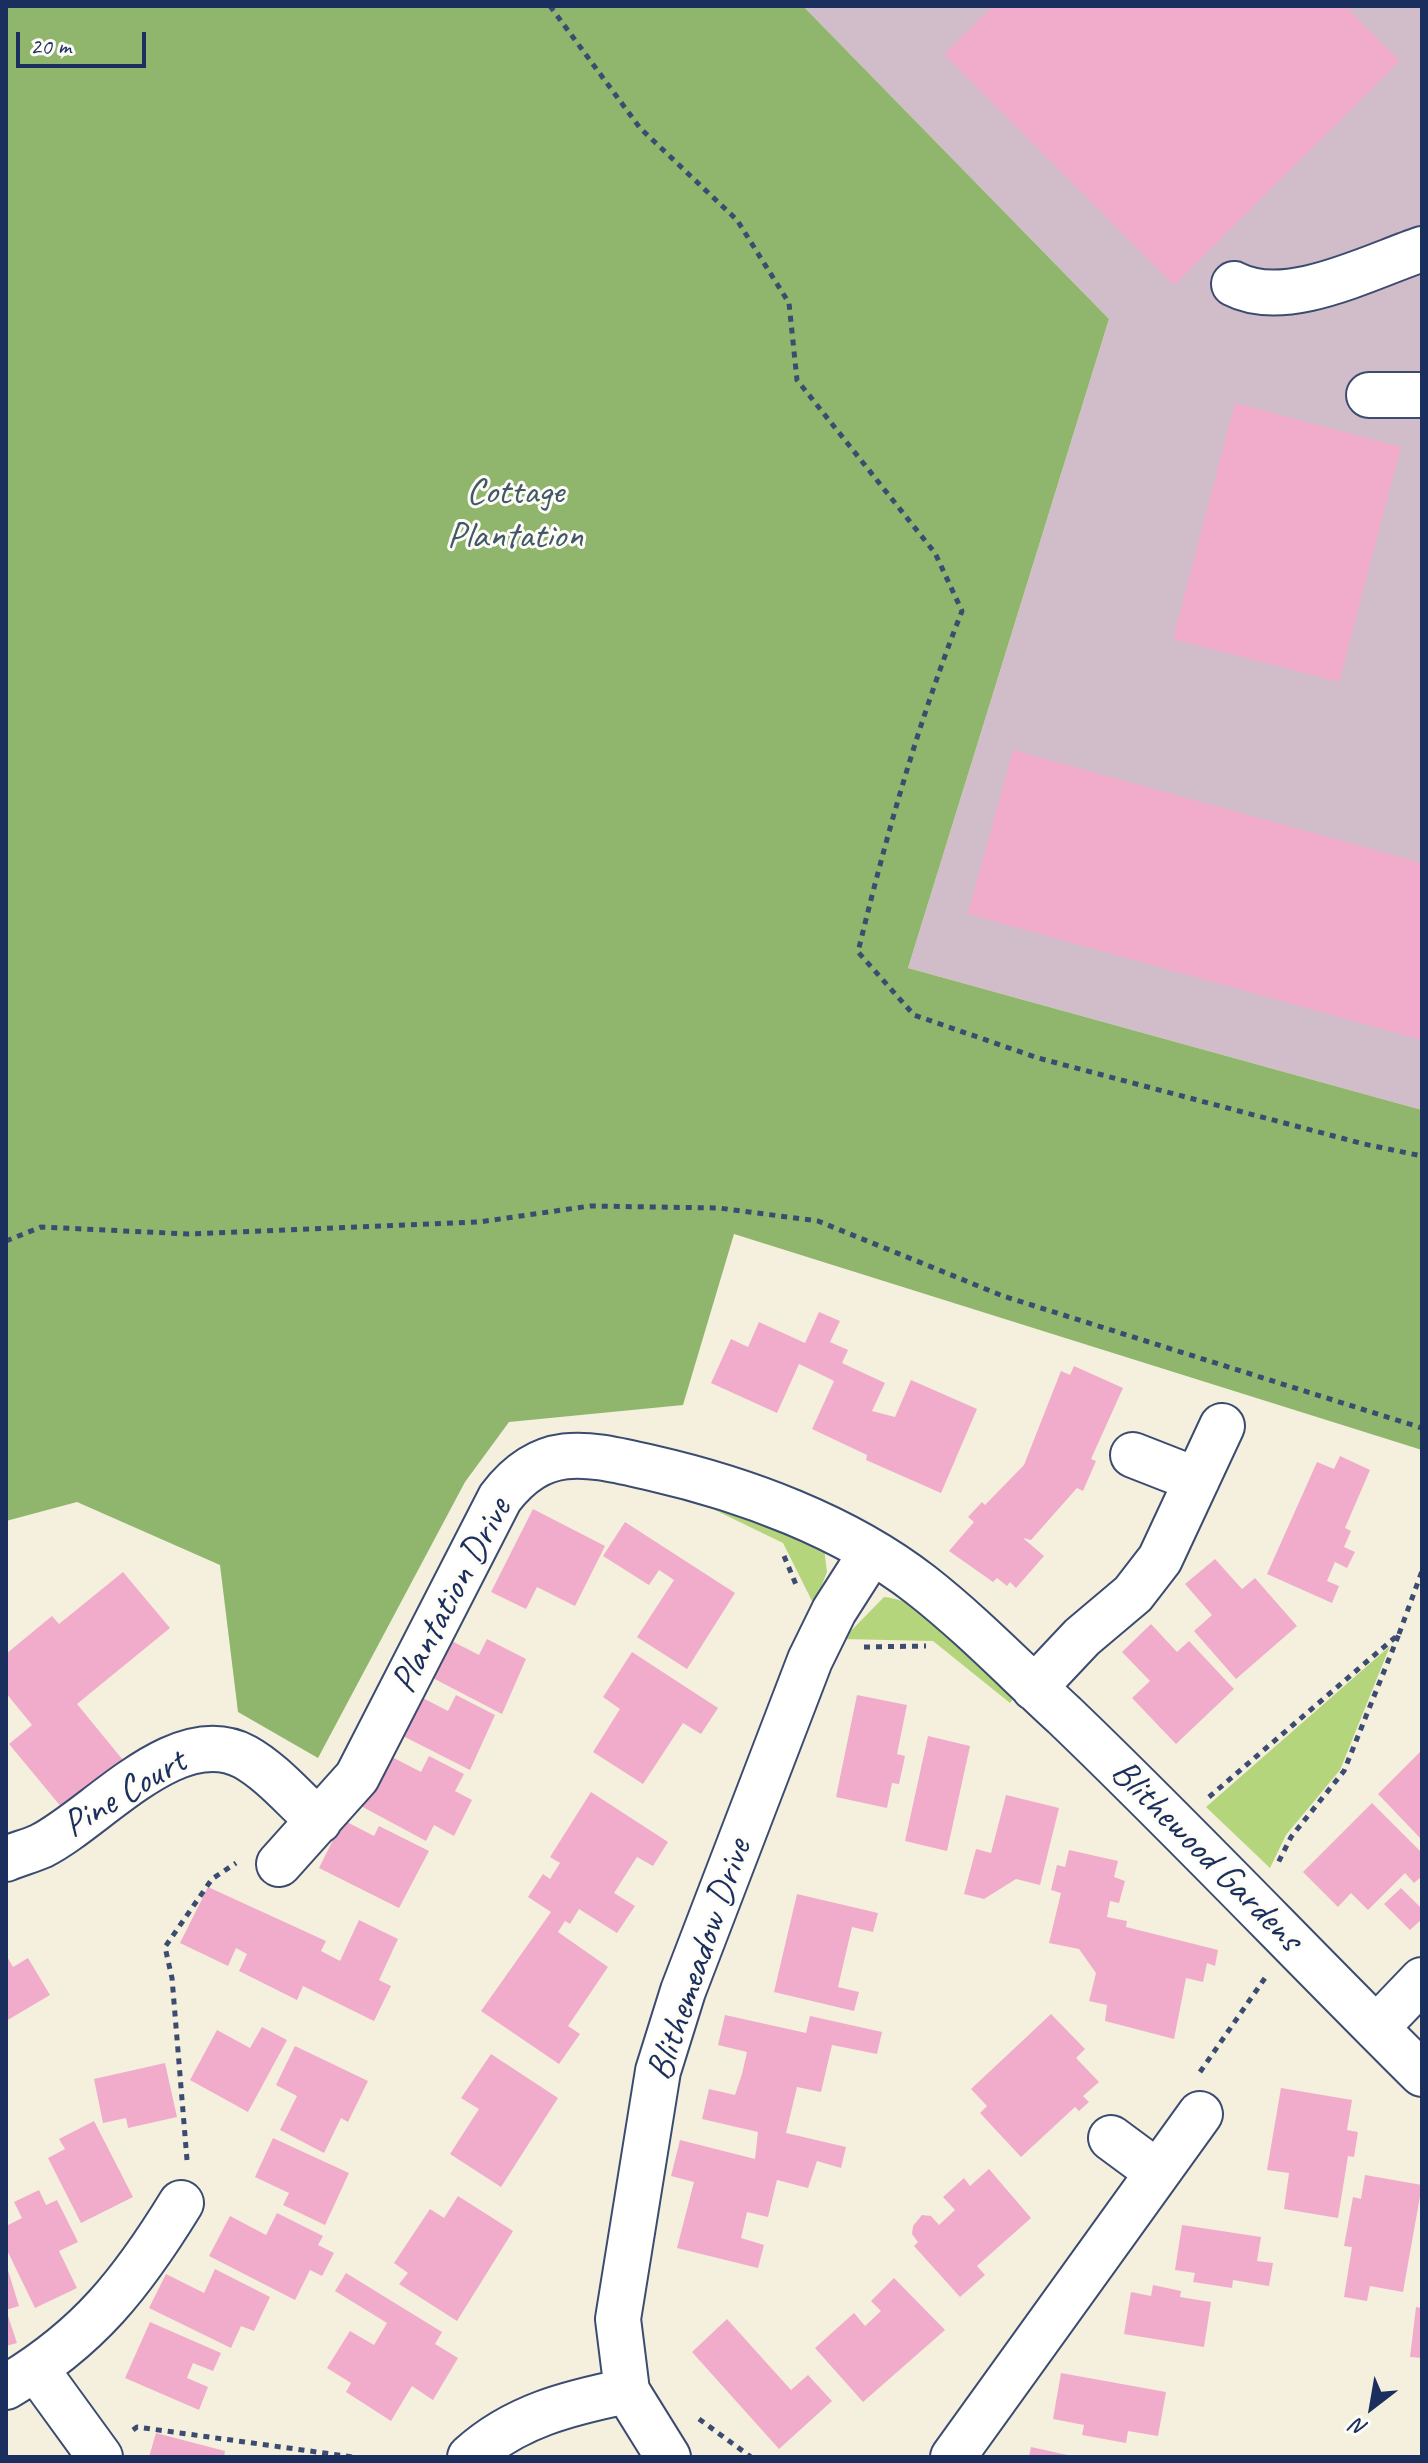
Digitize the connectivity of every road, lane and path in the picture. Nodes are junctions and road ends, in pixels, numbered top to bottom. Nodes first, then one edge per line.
1 (550, 6) edge
2 (1422, 249) edge
3 (1234, 284) dead end
4 (1369, 395) dead end
5 (1422, 395) edge
6 (1422, 1156) edge
7 (6, 1241) edge
8 (1222, 1426) dead end
9 (1422, 1428) edge
10 (1133, 1455) dead end
11 (1197, 1480) junction
12 (781, 1548) dead end
13 (871, 1553) junction
14 (1422, 1571) edge
15 (1399, 1634) junction
16 (821, 1637) junction
17 (931, 1646) dead end
18 (1034, 1688) junction
19 (1197, 1807) dead end
20 (319, 1821) junction
21 (6, 1859) edge
22 (279, 1864) joint
23 (1272, 1876) dead end
24 (1291, 1941) junction
25 (1422, 1980) edge
26 (1376, 2028) junction
27 (1422, 2074) edge
28 (1200, 2114) joint
29 (1111, 2138) dead end
30 (1157, 2172) junction
31 (181, 2203) joint
32 (21, 2378) edge
33 (627, 2391) junction
34 (100, 2457) edge
35 (353, 2457) edge
36 (470, 2457) edge
37 (668, 2457) edge
38 (953, 2457) edge

1 - 6 path
2 - 3 street
4 - 5 street
7 - 9 path
8 - 11 street
10 - 11 street
11 - 18 street
12 - 16 path
13 - 16 street, Blithemeadow Drive
13 - 18 street, Blithewood Gardens
13 - 20 street, Plantation Drive
14 - 15 path
15 - 19 path
15 - 23 path
16 - 17 path
16 - 33 street, Blithemeadow Drive
18 - 24 street, Blithewood Gardens
20 - 21 street, Pine Court
20 - 22 street, Plantation Drive
22 - 31 path
24 - 26 street, Blithewood Gardens
24 - 28 path
25 - 26 street
26 - 27 street, Blithewood Gardens
28 - 30 street
29 - 30 street
30 - 38 street
31 - 32 street
32 - 34 street
33 - 36 street
33 - 37 street, Blithemeadow Drive
34 - 35 path

